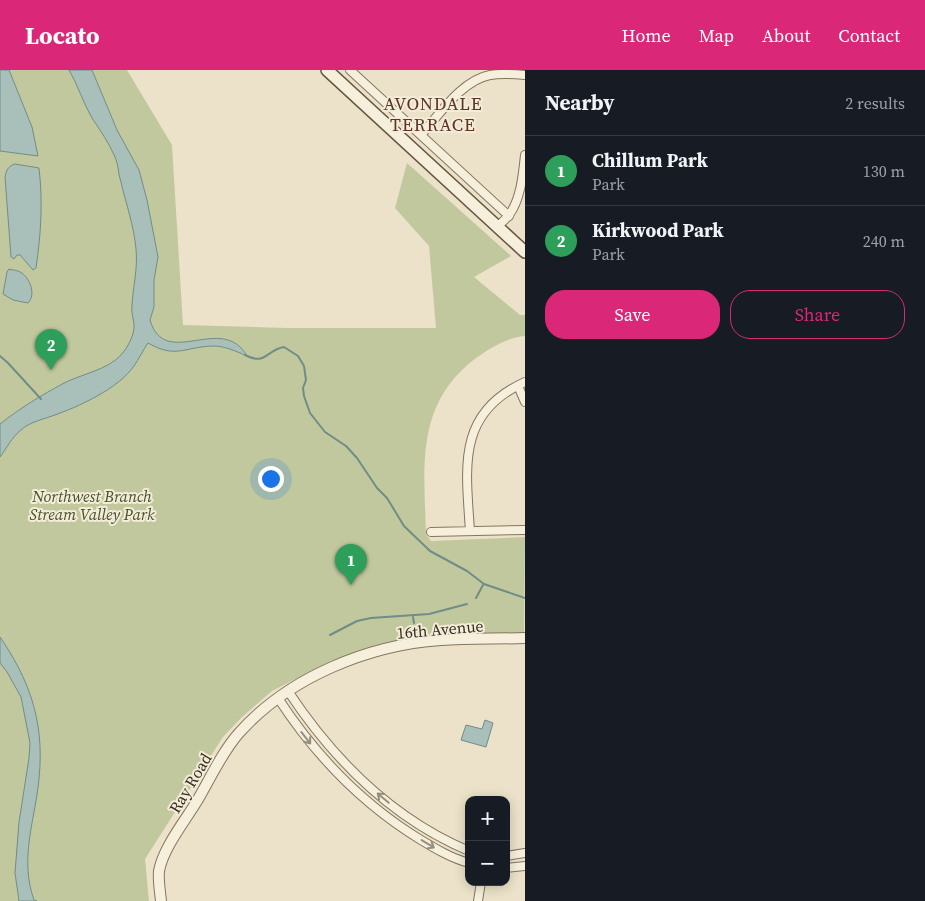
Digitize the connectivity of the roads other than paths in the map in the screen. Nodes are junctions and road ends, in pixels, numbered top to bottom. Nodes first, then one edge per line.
1 (327, 70) edge
2 (354, 71) edge
3 (525, 75) edge
4 (421, 135) junction
5 (525, 155) edge
6 (509, 216) junction
7 (498, 226) junction
8 (525, 252) edge
9 (521, 384) edge
10 (525, 402) edge
11 (525, 530) edge
12 (470, 531) junction
13 (431, 532) dead end
14 (525, 638) edge
15 (288, 691) junction
16 (278, 698) junction
17 (465, 849) edge
18 (525, 854) edge
19 (510, 856) edge
20 (465, 861) edge
21 (525, 866) edge
22 (510, 868) edge
23 (481, 886) edge
24 (161, 901) edge
25 (478, 901) edge

1 - 7 main road
2 - 4 street
3 - 4 street
4 - 6 street
5 - 6 street
6 - 7 street
7 - 8 main road
9 - 10 street
9 - 12 street
11 - 12 street
12 - 13 street
14 - 15 street, 16th Avenue
15 - 16 street, 16th Avenue
17 -> 15 street
16 -> 20 street
16 - 24 street, Ray Road
18 - 19 street
21 - 22 street
23 - 25 street

